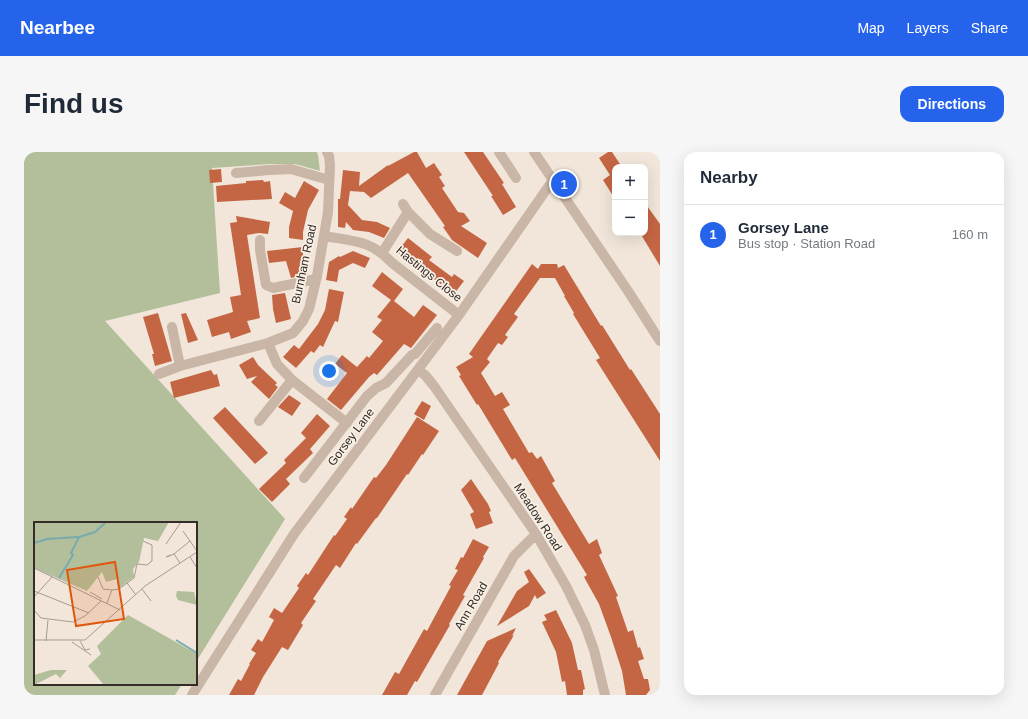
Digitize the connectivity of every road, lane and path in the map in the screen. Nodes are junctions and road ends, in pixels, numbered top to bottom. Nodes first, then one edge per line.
1 (327, 152) edge
2 (498, 152) edge
3 (534, 152) edge
4 (236, 173) dead end
5 (516, 178) dead end
6 (330, 180) junction
7 (553, 180) junction
8 (324, 236) junction
9 (260, 240) dead end
10 (457, 251) dead end
11 (382, 253) junction
12 (316, 279) junction
13 (459, 315) junction
14 (172, 327) dead end
15 (437, 328) dead end
16 (660, 341) edge
17 (268, 343) junction
18 (180, 366) junction
19 (418, 370) junction
20 (159, 374) dead end
21 (292, 380) junction
22 (259, 421) dead end
23 (347, 423) junction
24 (304, 478) dead end
25 (536, 534) junction
26 (192, 695) edge
27 (435, 695) edge
28 (605, 695) edge

1 - 6 street, Burnham Road
2 - 5 street
3 - 7 street
4 - 6 street
6 - 8 street, Burnham Road
7 - 13 street, Gorsey Lane
7 - 16 street
8 - 11 street, Hastings Close
8 - 12 street, Burnham Road
9 - 12 street
10 - 11 street, Hastings Close
11 - 13 street, Hastings Close
12 - 17 street, Burnham Road
13 - 19 street, Gorsey Lane
14 - 18 street
15 - 23 street
17 - 18 street, Burnham Road
17 - 21 street
18 - 20 street, Burnham Road
19 - 25 street, Meadow Road
19 - 26 street, Gorsey Lane
21 - 22 street
21 - 23 street
23 - 24 street
25 - 27 street, Ann Road
25 - 28 street, Meadow Road

